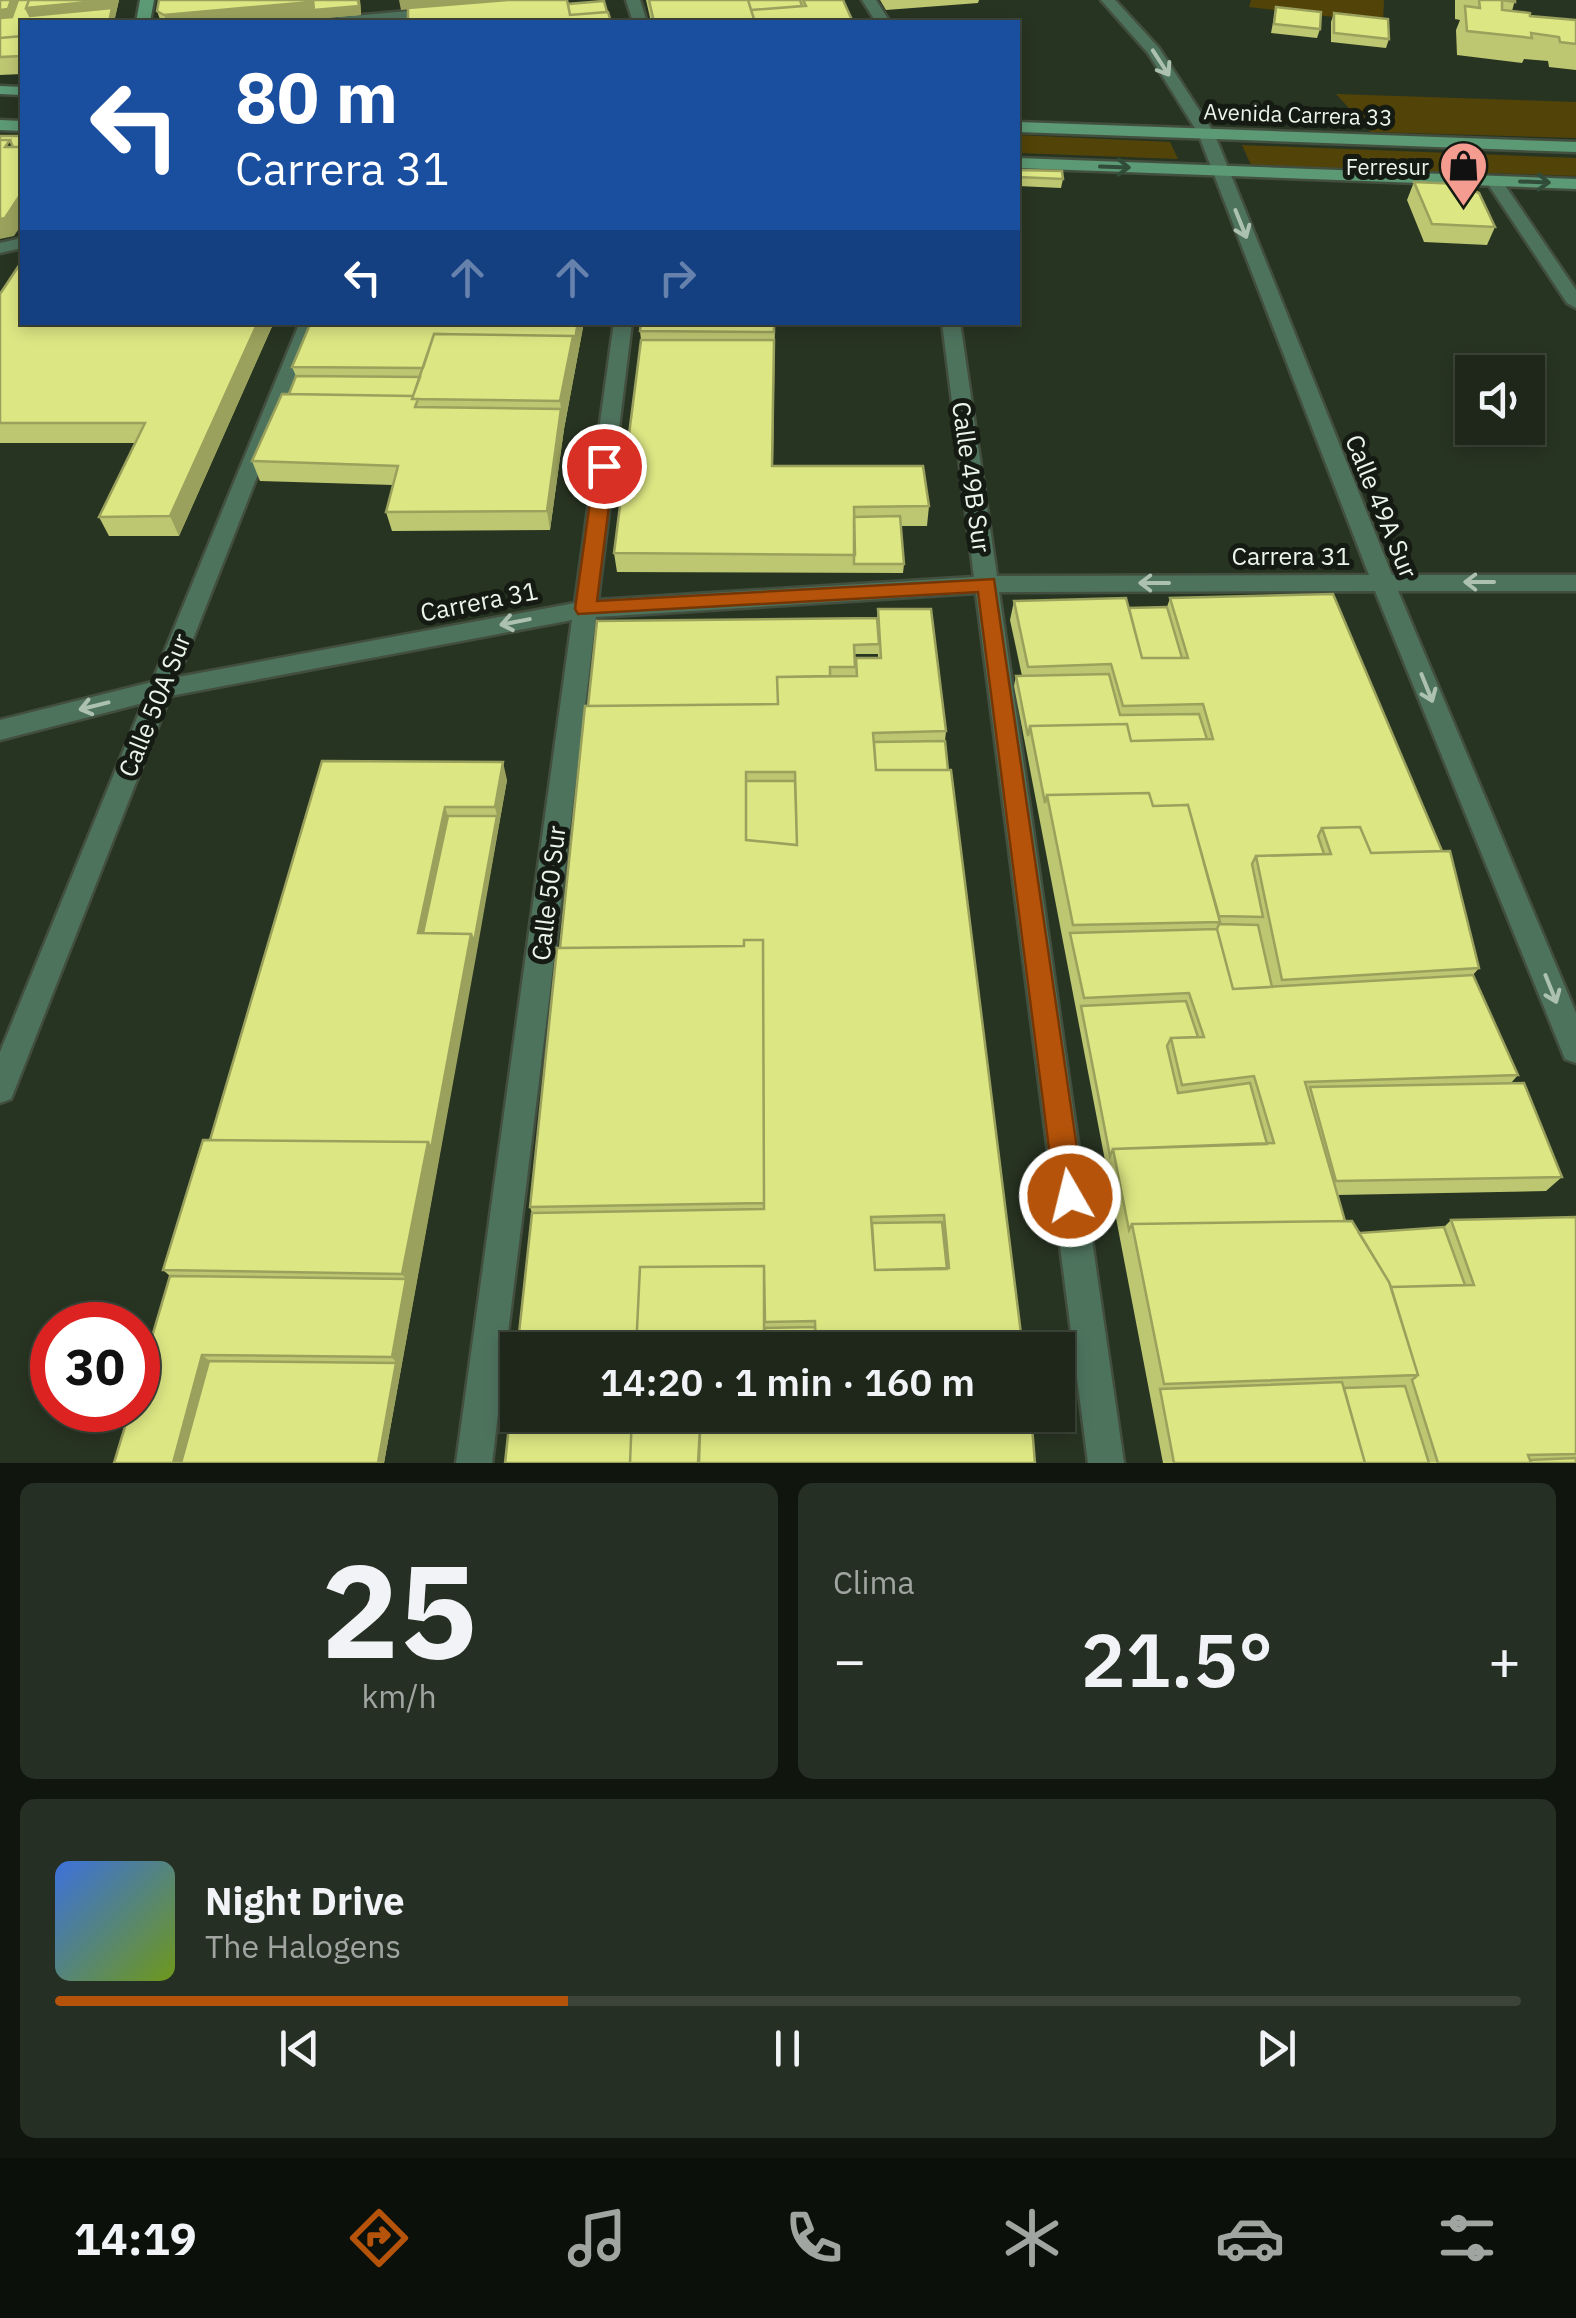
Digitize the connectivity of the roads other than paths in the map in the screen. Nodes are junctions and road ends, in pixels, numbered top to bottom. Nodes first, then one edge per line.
1 (397, 0) edge
2 (1108, 0) edge
3 (454, 10) edge
4 (399, 19) edge
5 (1020, 126) edge
6 (1206, 134) junction
7 (1576, 147) edge
8 (1020, 163) edge
9 (1220, 171) junction
10 (1494, 180) junction
11 (1576, 184) edge
12 (1576, 303) edge
13 (308, 325) edge
14 (623, 325) edge
15 (950, 325) edge
16 (1383, 582) junction
17 (1576, 583) edge
18 (987, 584) junction
19 (586, 609) junction
20 (161, 688) junction
21 (0, 730) edge
22 (1576, 1049) edge
23 (0, 1088) edge
24 (474, 1463) edge
25 (1106, 1463) edge

1 - 4 street
2 -> 6 street, Calle 49A Sur
3 - 4 street
5 - 6 main road, Avenida Carrera 33
6 - 7 main road, Avenida Carrera 33
6 - 9 street, Calle 49A Sur
8 -> 9 main road
9 - 10 main road
9 -> 16 street, Calle 49A Sur
10 -> 11 main road
10 - 12 street
13 - 20 street, Calle 50A Sur
14 - 19 street, Calle 50 Sur
15 - 18 street, Calle 49B Sur
17 -> 16 street, Carrera 31
16 -> 18 street, Carrera 31
16 -> 22 street, Calle 49A Sur
18 - 19 street, Carrera 31
18 - 25 street, Calle 49B Sur
19 -> 20 street, Carrera 31
19 - 24 street, Calle 50 Sur
20 -> 21 street, Carrera 31
20 - 23 street, Calle 50A Sur

